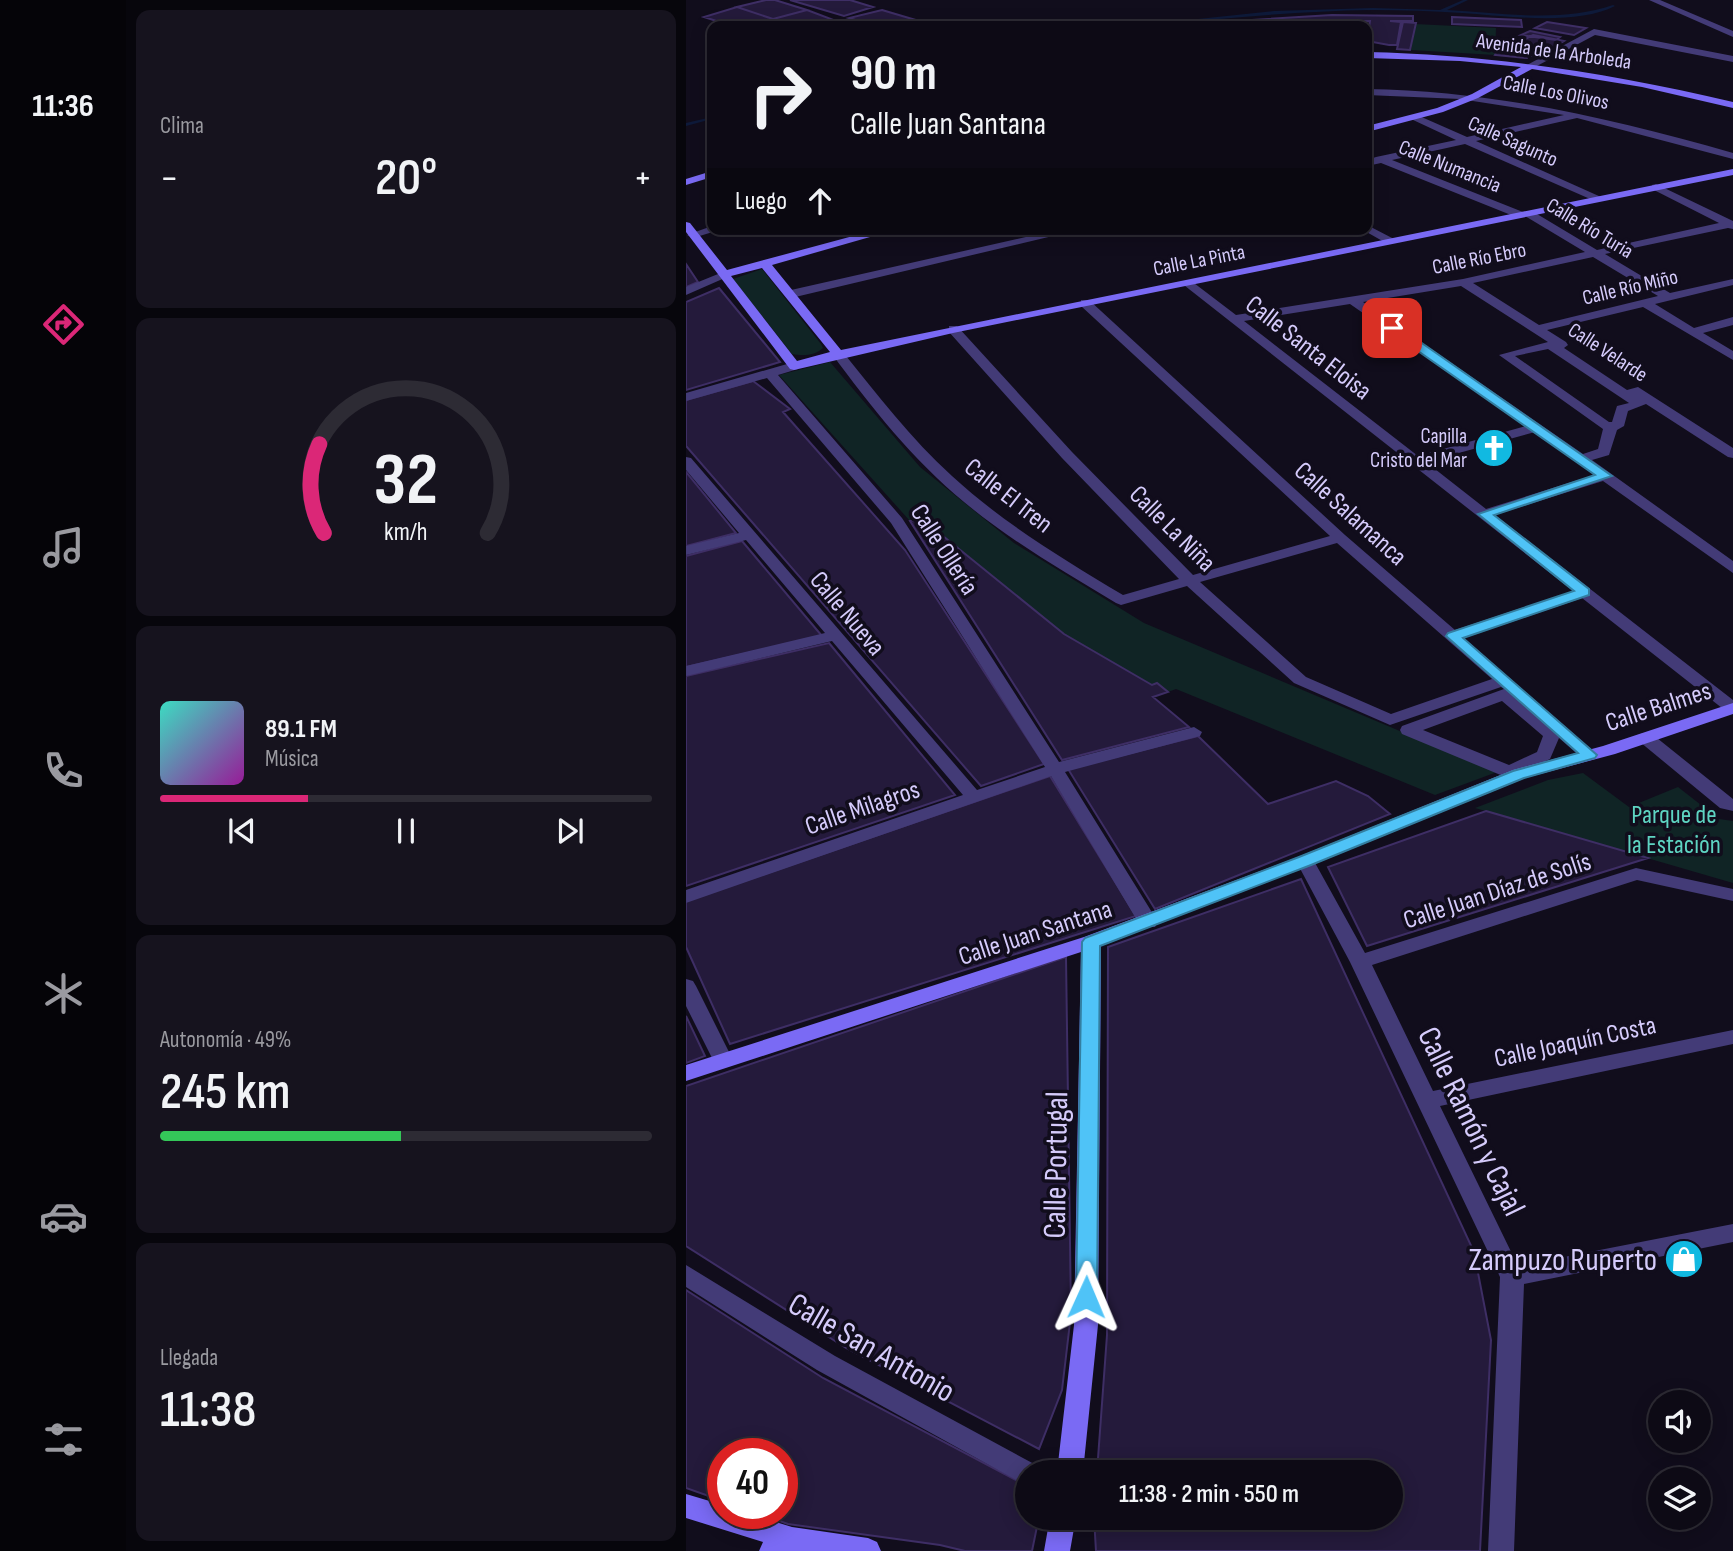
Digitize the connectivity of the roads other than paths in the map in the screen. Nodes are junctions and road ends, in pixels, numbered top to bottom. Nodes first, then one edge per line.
1 (1653, 0) edge
2 (1733, 34) edge
3 (1372, 55) edge
4 (1733, 60) edge
5 (1532, 65) junction
6 (1372, 92) edge
7 (1475, 96) junction
8 (1733, 104) edge
9 (1580, 114) junction
10 (1414, 117) junction
11 (1372, 127) edge
12 (1466, 141) junction
13 (1372, 155) edge
14 (1733, 156) edge
15 (1382, 160) junction
16 (1372, 162) edge
17 (1733, 172) edge
18 (707, 176) edge
19 (686, 182) edge
20 (1656, 187) junction
21 (1597, 199) junction
22 (1524, 214) junction
23 (1731, 225) edge
24 (690, 230) edge
25 (1372, 231) edge
26 (869, 235) edge
27 (1051, 235) edge
28 (1391, 241) junction
29 (1595, 254) junction
30 (764, 262) junction
31 (723, 275) junction
32 (1186, 282) junction
33 (1463, 282) junction
34 (1733, 282) edge
35 (686, 291) edge
36 (790, 294) junction
37 (1668, 297) junction
38 (1350, 299) junction
39 (1085, 303) junction
40 (1644, 303) junction
41 (1233, 319) junction
42 (1733, 321) edge
43 (953, 329) junction
44 (1536, 329) junction
45 (1691, 332) junction
46 (838, 354) junction
47 (1733, 356) edge
48 (794, 366) junction
49 (770, 373) junction
50 (686, 397) edge
51 (1611, 426) junction
52 (1537, 427) junction
53 (1733, 454) edge
54 (1581, 459) junction
55 (686, 461) edge
56 (1414, 461) junction
57 (1605, 476) junction
58 (1484, 514) junction
59 (751, 534) junction
60 (1340, 538) junction
61 (686, 551) edge
62 (1733, 568) edge
63 (1189, 580) junction
64 (1584, 592) junction
65 (835, 636) junction
66 (1453, 636) junction
67 (686, 671) edge
68 (1503, 687) junction
69 (1733, 708) edge
70 (1194, 732) dead end
71 (1646, 738) junction
72 (1589, 755) junction
73 (1055, 769) junction
74 (973, 796) junction
75 (1454, 801) joint
76 (1733, 805) edge
77 (1305, 861) junction
78 (1733, 895) edge
79 (686, 897) edge
80 (1148, 922) junction
81 (1091, 942) junction
82 (1360, 962) junction
83 (686, 986) edge
84 (1733, 1037) edge
85 (723, 1060) junction
86 (686, 1073) edge
87 (1428, 1101) junction
88 (1733, 1233) edge
89 (686, 1275) edge
90 (1512, 1277) junction
91 (1071, 1460) edge
92 (1015, 1466) edge
93 (690, 1512) edge
94 (1061, 1530) edge
95 (782, 1545) edge
96 (868, 1551) edge
97 (1057, 1551) edge
98 (1501, 1551) edge

1 - 2 street
3 - 5 street, Avenida de la Arboleda
4 - 5 street
5 - 7 street
5 - 8 street, Avenida de la Arboleda
6 - 7 street, Calle Los Olivos
7 - 9 street, Calle Los Olivos
7 - 10 street
9 - 12 street
9 - 14 street, Calle Los Olivos
10 - 11 street
10 - 12 street, Calle Sagunto
12 - 15 street
12 - 21 street, Calle Sagunto
13 - 15 street, Calle Numancia
15 - 16 street
15 - 22 street, Calle Numancia
17 - 20 street, Calle La Pinta
18 - 19 street
20 - 21 street, Calle La Pinta
20 - 23 street
21 - 22 street, Calle La Pinta
22 - 28 street, Calle La Pinta
22 - 29 street, Calle Río Turia
23 - 29 street, Calle Río Ebro
24 - 31 street
25 - 28 street
26 - 30 street
27 - 36 street
28 - 32 street, Calle La Pinta
29 - 33 street, Calle Río Ebro
29 - 37 street, Calle Río Turia
30 - 31 street
30 - 36 street
31 - 35 street
31 - 48 street
32 - 39 street, Calle La Pinta
32 - 41 street, Calle Santa Eloisa
33 - 38 street, Calle Río Ebro
33 - 44 street, Calle Velarde
34 - 37 street, Calle Río Miño
36 - 46 street
37 - 40 street, Calle Río Miño
38 - 41 street, Calle Río Ebro
38 - 52 street
39 - 43 street, Calle La Pinta
39 - 60 street, Calle Salamanca
40 - 44 street, Calle Río Miño
40 - 45 street
41 - 56 street, Calle Santa Eloisa
42 - 45 street
43 - 46 street, Calle La Pinta
43 - 63 street, Calle La Niña
44 - 53 street, Calle Velarde
45 - 47 street
46 - 48 street, Calle La Pinta
46 - 63 street, Calle El Tren
48 - 49 street
49 - 50 street
49 - 73 street, Calle Ollería
51 - 51 street
51 - 54 street
52 - 54 street
52 - 56 street
54 - 57 street
55 - 59 street, Calle Nueva
56 - 58 street, Calle Santa Eloisa
57 - 58 street
57 - 62 street
58 - 64 street, Calle Santa Eloisa
59 - 61 street
59 - 65 street, Calle Nueva
60 - 63 street, Calle El Tren
60 - 66 street, Calle Salamanca
63 - 68 street, Calle La Niña
64 - 66 street
64 - 69 street, Calle Santa Eloisa
65 - 67 street
65 - 74 street, Calle Nueva
66 - 68 street, Calle Salamanca
68 - 68 street
68 - 72 street, Calle Salamanca
69 - 71 street, Calle Balmes
70 - 73 street
71 - 72 street, Calle Balmes
71 - 76 street
72 - 75 street, Calle Balmes
73 - 74 street, Calle Milagros
73 - 80 street, Calle Ollería
74 - 79 street, Calle Milagros
75 - 77 street, Calle Juan Santana
77 - 80 street, Calle Juan Santana
77 - 82 street, Calle Ramón y Cajal
78 - 82 street, Calle Juan Díaz de Solís
80 - 81 street, Calle Juan Santana
81 - 85 street, Calle Juan Santana
81 - 91 street, Calle Portugal
82 - 87 street, Calle Ramón y Cajal
83 - 85 street
84 - 87 street, Calle Joaquín Costa
85 - 86 street, Calle Juan Santana
87 - 90 street, Calle Ramón y Cajal
88 - 90 street
89 - 92 street, Calle San Antonio
90 - 98 street, Calle Ramón y Cajal
93 - 95 street
94 - 97 street
95 - 96 street

